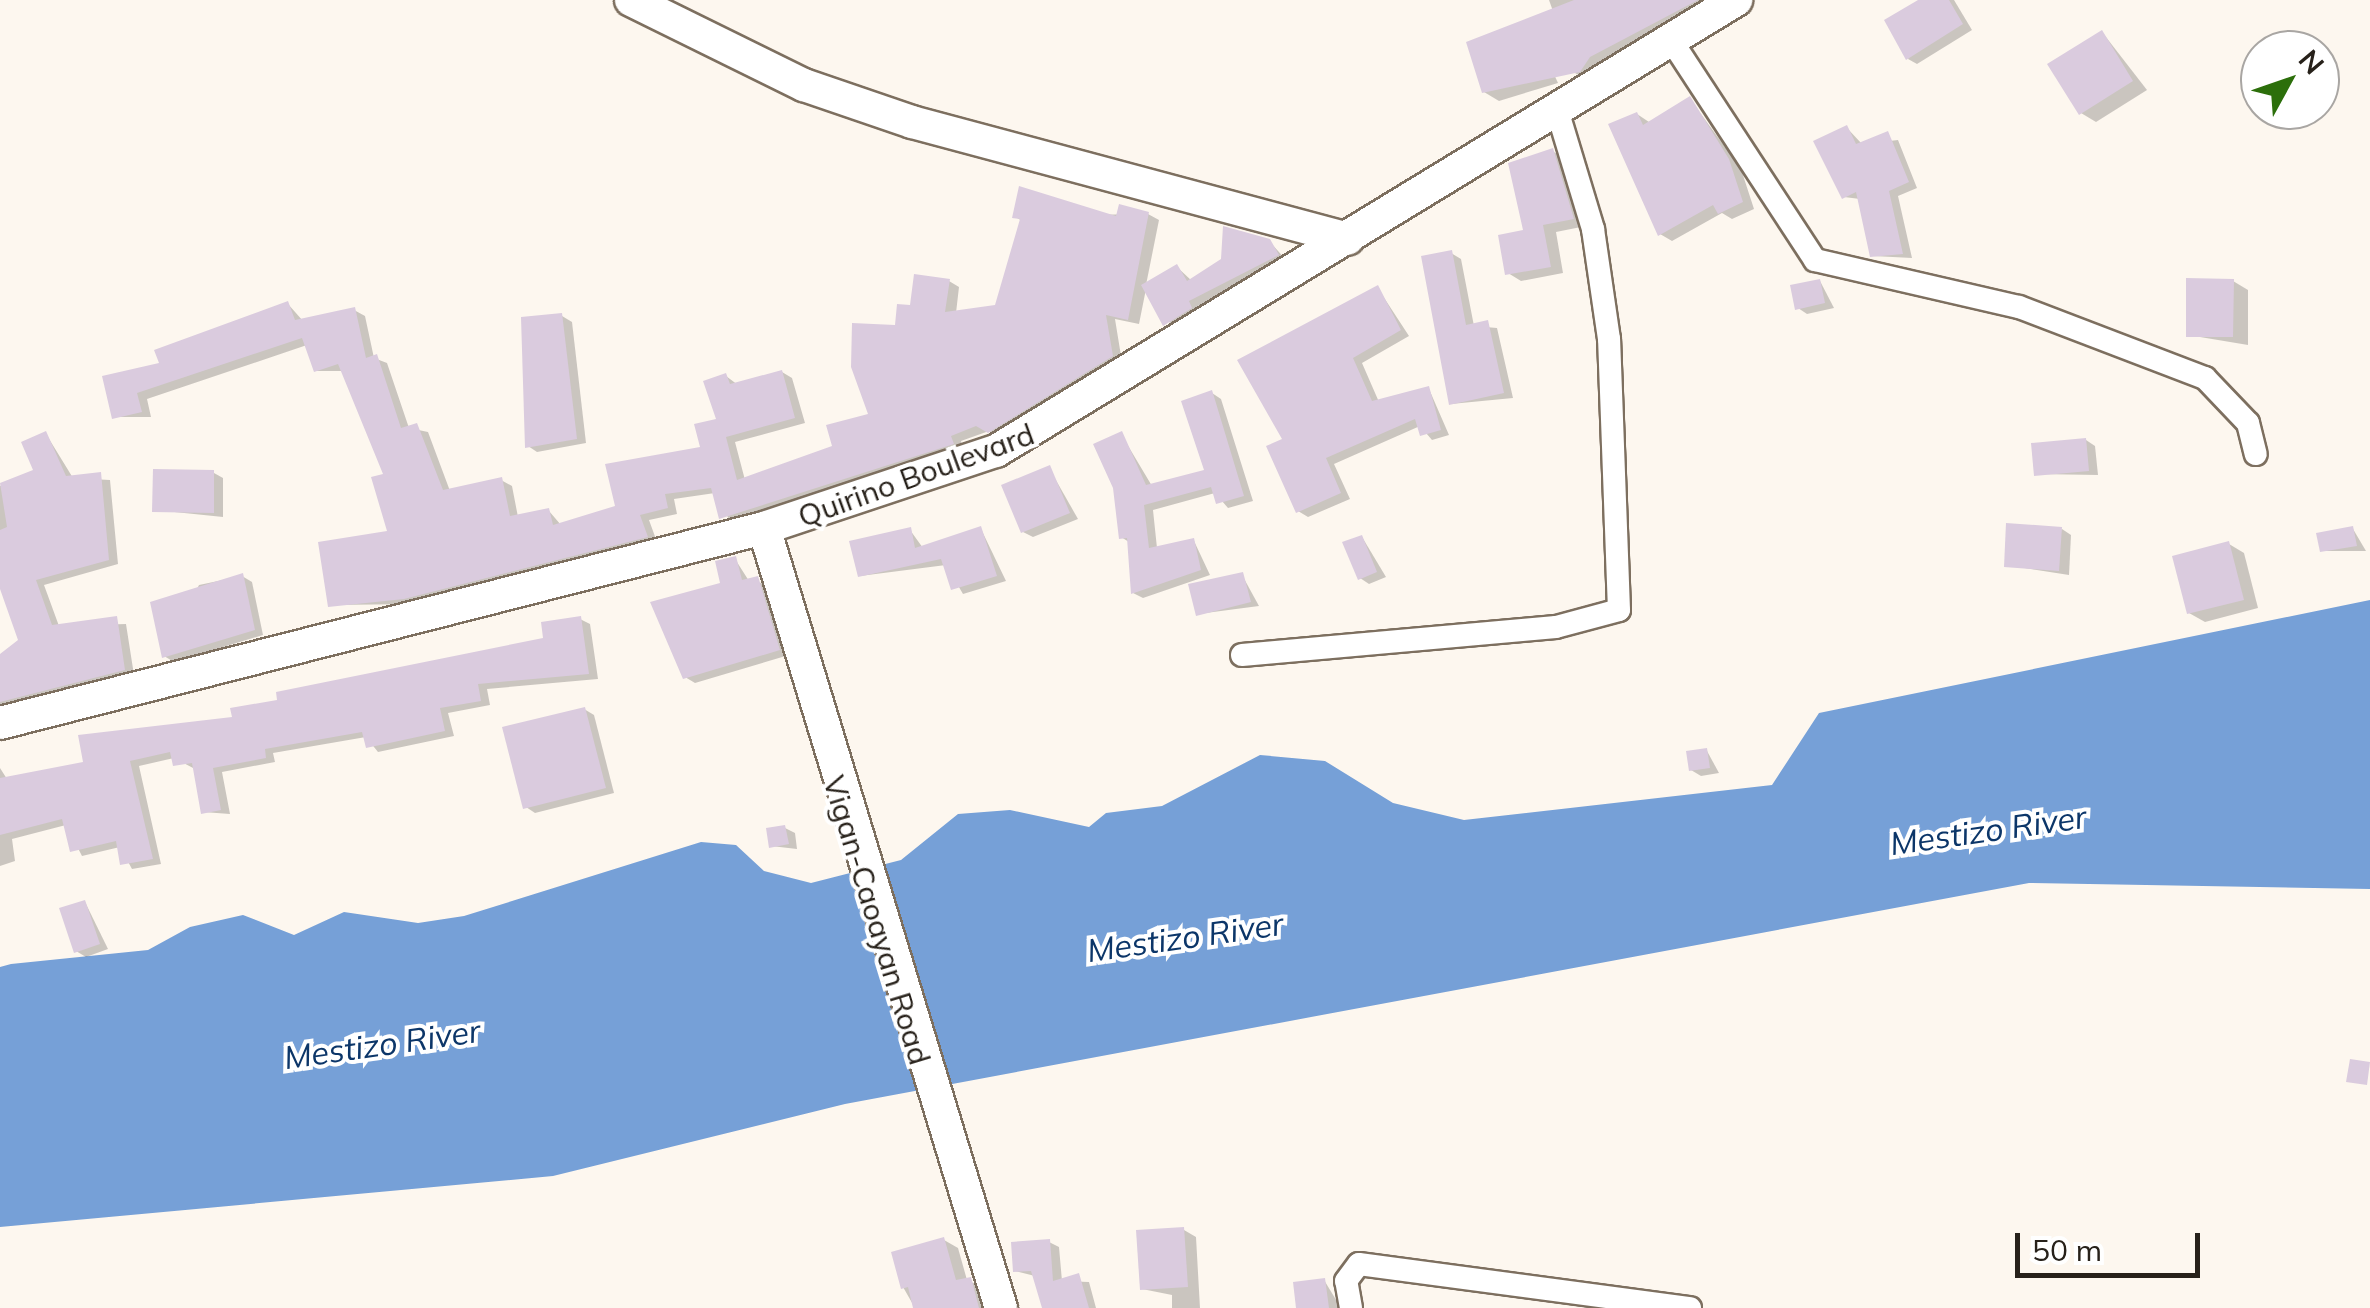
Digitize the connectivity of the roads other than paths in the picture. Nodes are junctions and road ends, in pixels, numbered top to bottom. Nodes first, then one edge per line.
1 (631, 0) edge
2 (1736, 0) edge
3 (1671, 40) junction
4 (1556, 110) junction
5 (1348, 239) junction
6 (2256, 454) dead end
7 (764, 528) junction
8 (1242, 655) dead end
9 (0, 723) edge
10 (1001, 1308) edge
11 (1351, 1308) edge
12 (1690, 1308) edge

1 - 5 main road
2 - 3 main road, Quirino Boulevard
3 - 4 main road, Quirino Boulevard
3 - 6 street
4 - 5 main road, Quirino Boulevard
4 - 8 street
5 - 7 main road, Quirino Boulevard
7 - 9 main road, Quirino Boulevard
7 - 10 main road, Vigan-Caoayan Road
11 - 12 street

